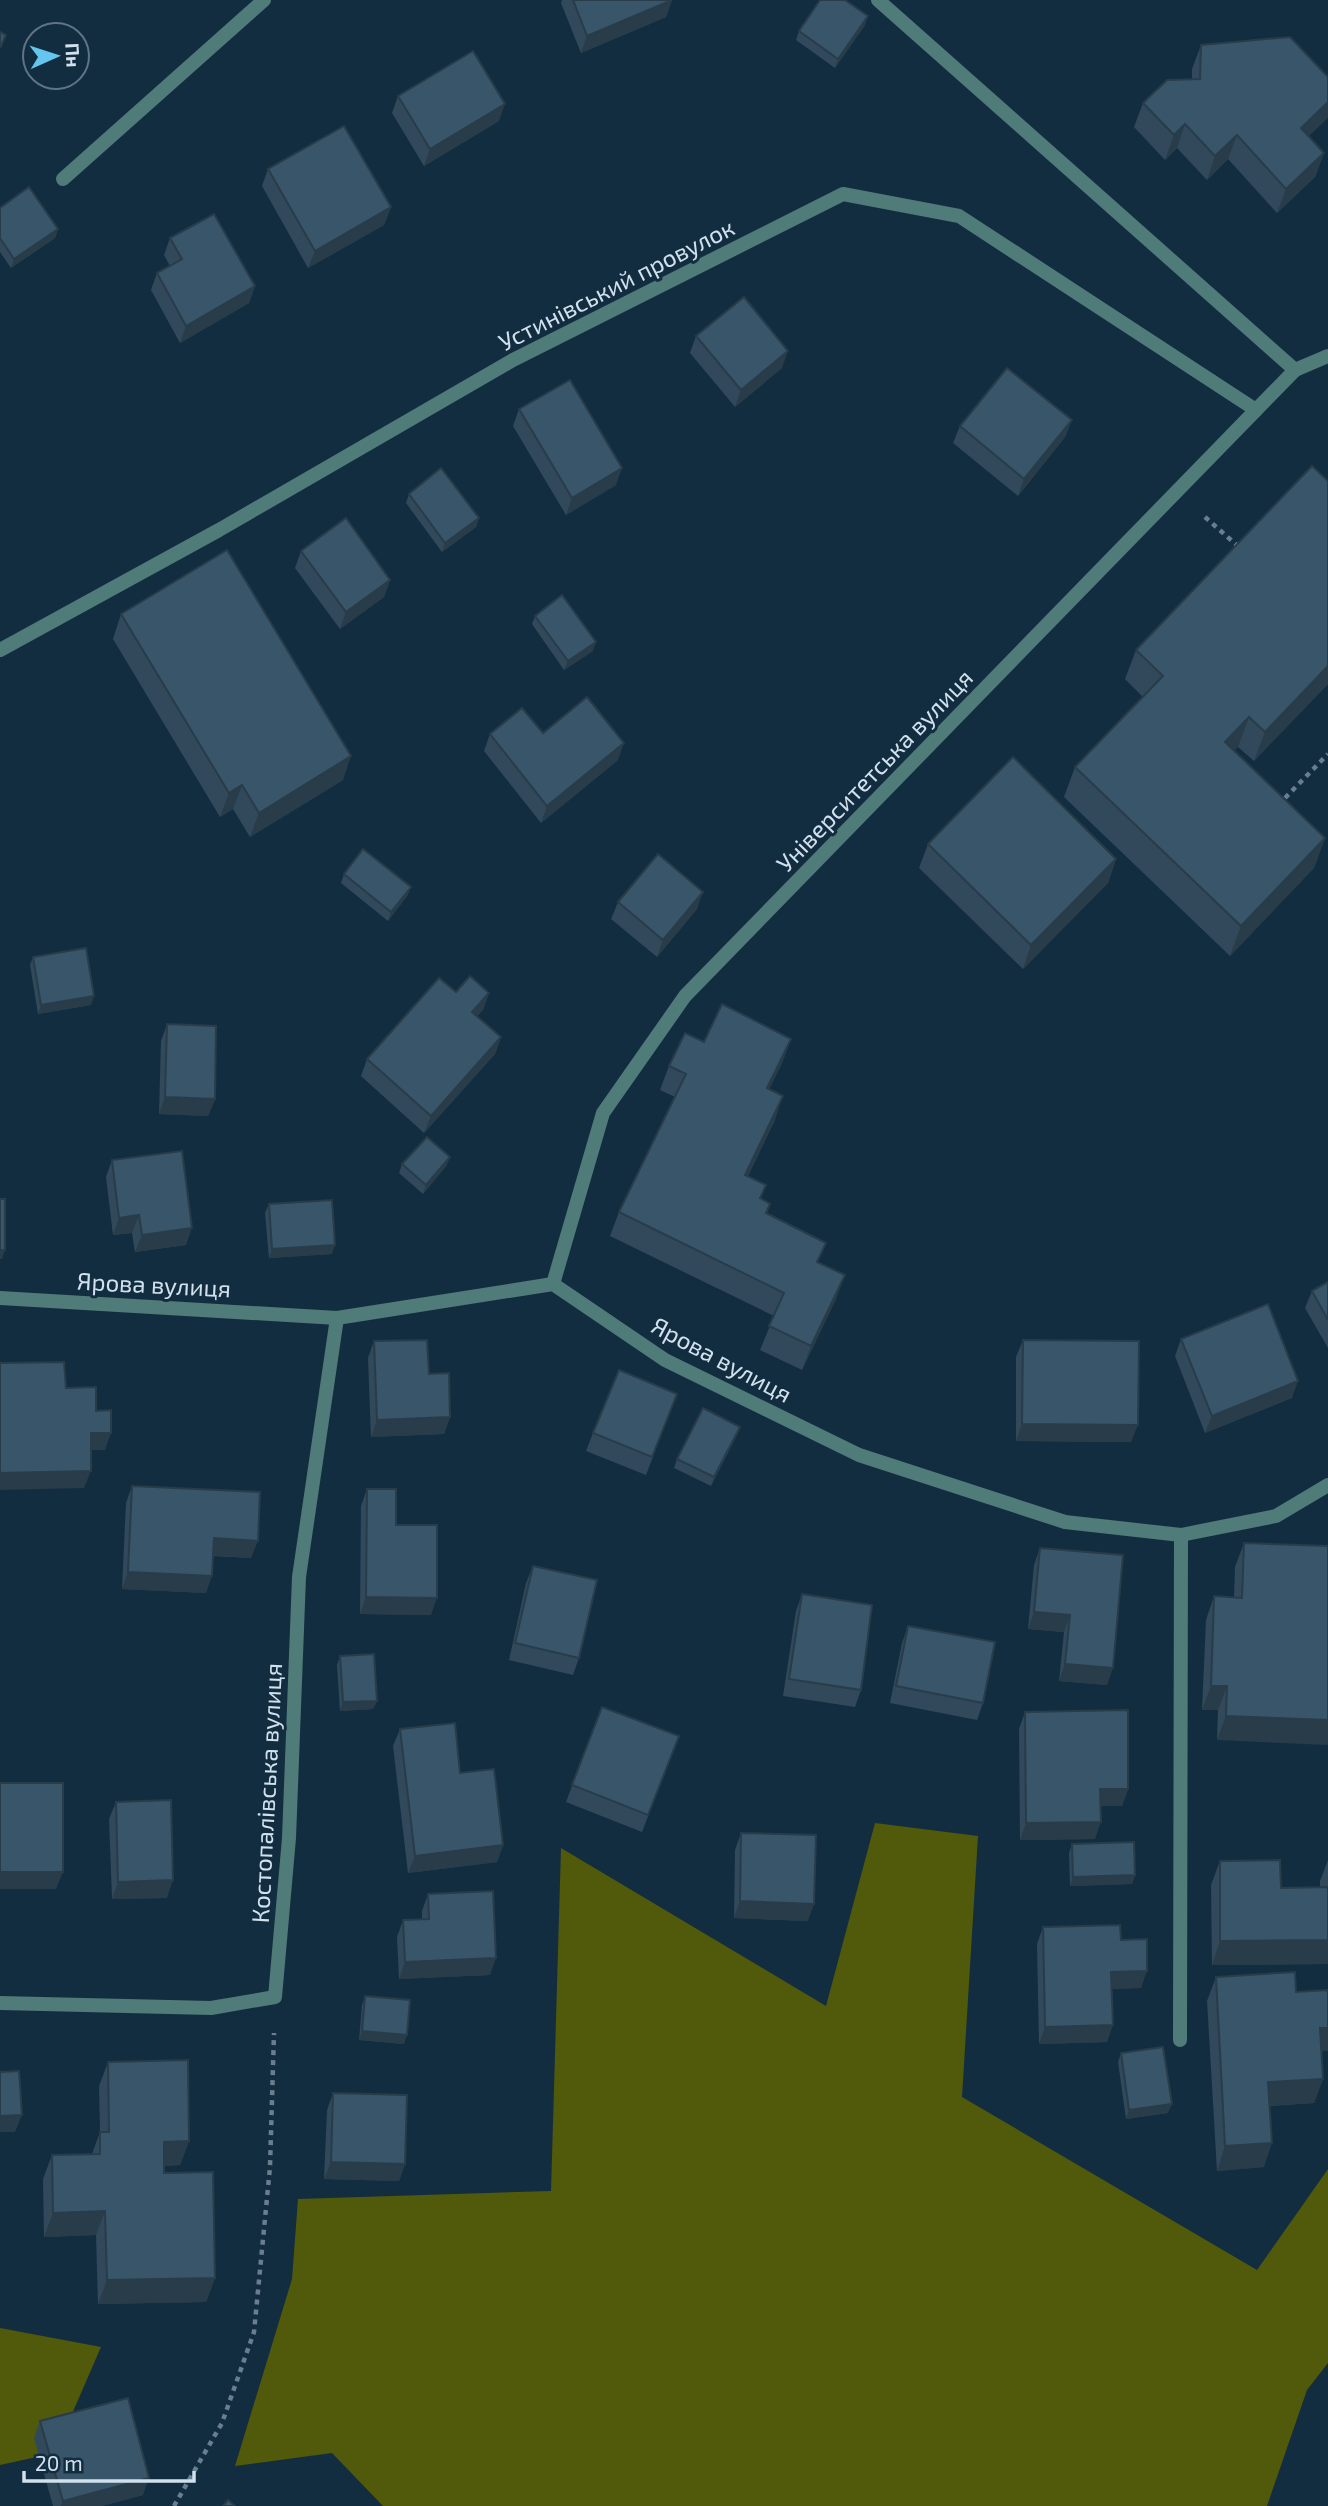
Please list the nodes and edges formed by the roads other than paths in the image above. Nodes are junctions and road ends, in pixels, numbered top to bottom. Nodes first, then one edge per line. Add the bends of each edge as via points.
1 (264, 0) edge
2 (878, 0) edge
3 (63, 179) dead end
4 (1328, 356) edge
5 (1295, 370) junction
6 (1256, 410) junction
7 (0, 650) edge
8 (553, 1284) junction
9 (0, 1298) edge
10 (337, 1318) junction
11 (1328, 1485) edge
12 (1181, 1535) junction
13 (0, 2003) edge
14 (1180, 2040) dead end

1 - 3 street
2 - 5 street
4 - 5 street, Університетська вулиця
5 - 6 street, Університетська вулиця
6 - 7 street, Устинівський провулок via 960,215 843,194 513,360
6 - 8 street, Університетська вулиця via 685,996 603,1113
8 - 10 street, Ярова вулиця
8 - 12 street, Ярова вулиця via 665,1360 859,1455 1065,1522
9 - 10 street, Ярова вулиця
10 - 13 street, Костопалівська вулиця via 299,1577 289,1838 275,1997 211,2008
11 - 12 street, Ярова вулиця via 1276,1516
12 - 14 street

